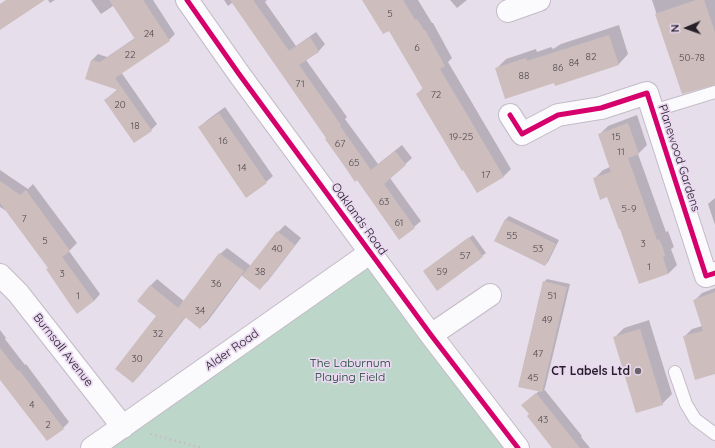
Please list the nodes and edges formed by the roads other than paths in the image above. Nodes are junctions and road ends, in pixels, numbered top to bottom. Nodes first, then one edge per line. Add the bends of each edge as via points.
1 (187, 0) edge
2 (539, 0) edge
3 (508, 11) dead end
4 (715, 92) edge
5 (653, 111) junction
6 (510, 114) dead end
7 (371, 252) junction
8 (715, 273) edge
9 (0, 275) edge
10 (490, 295) dead end
11 (431, 335) junction
12 (674, 372) dead end
13 (123, 427) junction
14 (715, 434) edge
15 (92, 448) edge
16 (518, 448) edge

1 - 7 street, Oaklands Road
2 - 3 street
4 - 5 lane
5 - 6 street, Planewood Gardens via 647,93 601,108 558,115 522,134
5 - 8 street, Planewood Gardens via 706,276
7 - 11 street, Oaklands Road
7 - 13 street, Alder Road
9 - 13 street, Burnsall Avenue via 18,293
10 - 11 street
11 - 16 street, Oaklands Road
12 - 14 lane via 686,404 695,419
13 - 15 street, Alder Road

